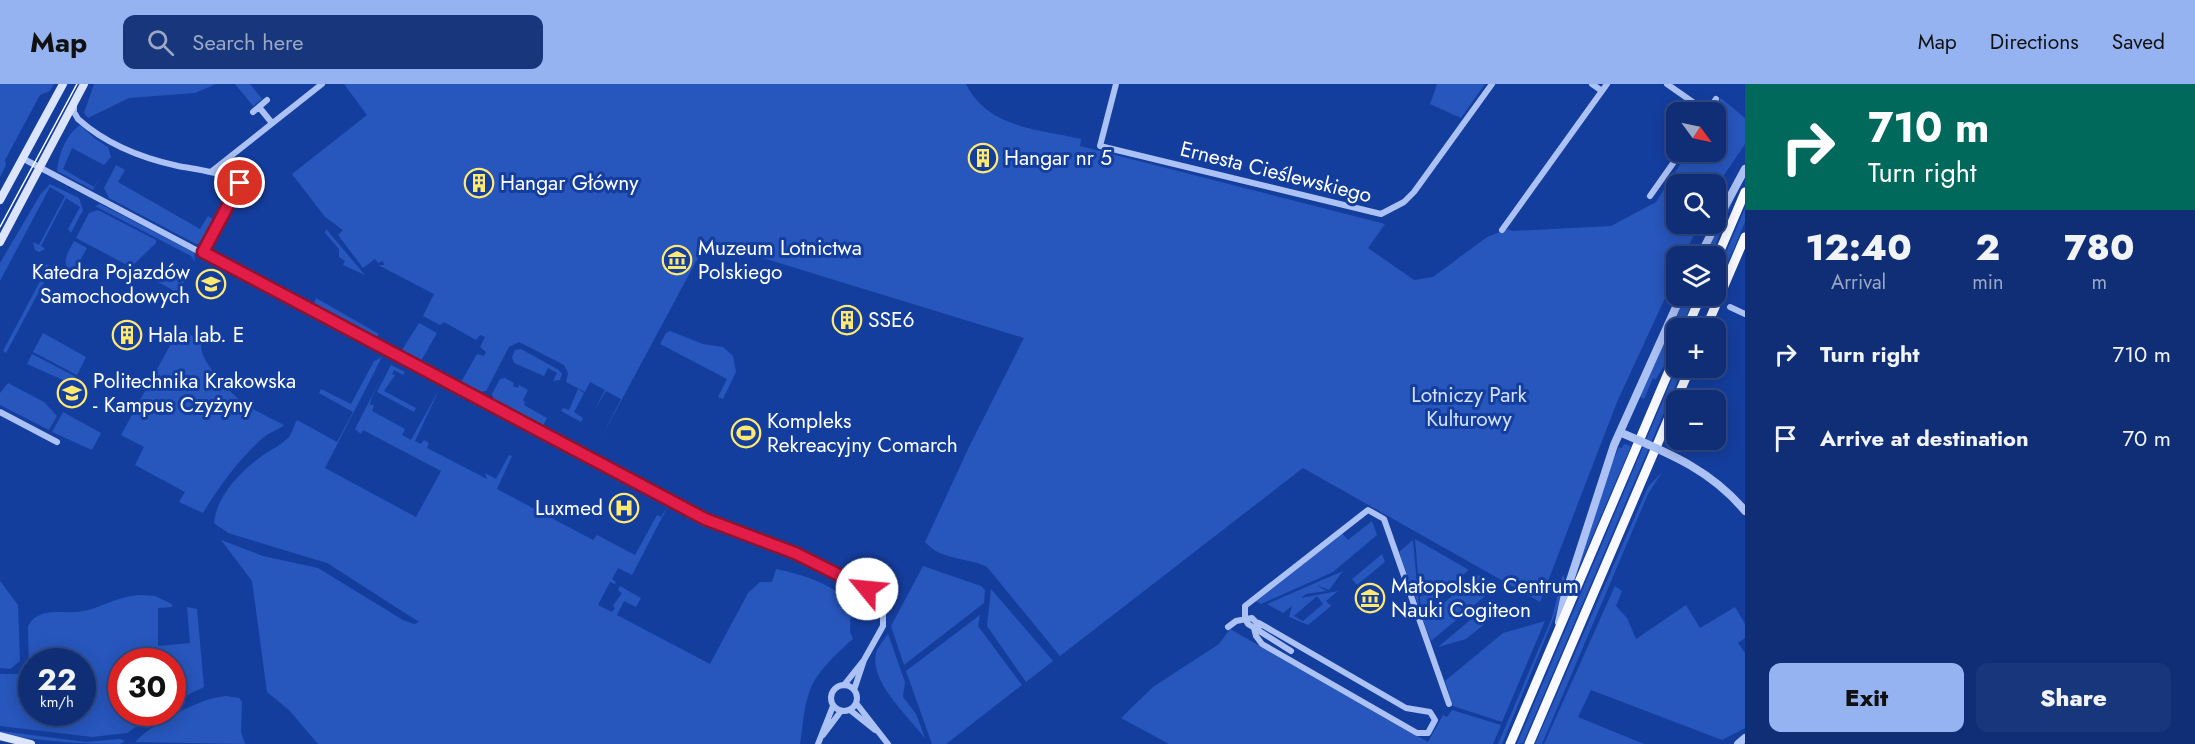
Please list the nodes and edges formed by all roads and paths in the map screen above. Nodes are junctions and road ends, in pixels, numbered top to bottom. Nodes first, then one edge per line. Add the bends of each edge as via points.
1 (63, 84) edge
2 (84, 84) edge
3 (322, 84) edge
4 (1116, 84) edge
5 (1492, 84) edge
6 (1592, 84) edge
7 (1607, 84) edge
8 (1667, 84) edge
9 (1602, 91) junction
10 (1716, 99) dead end
11 (267, 100) dead end
12 (75, 102) junction
13 (1693, 102) edge
14 (1714, 102) edge
15 (259, 107) junction
16 (252, 112) dead end
17 (272, 123) junction
18 (22, 158) junction
19 (1674, 162) edge
20 (40, 168) junction
21 (1745, 169) edge
22 (212, 171) junction
23 (1745, 192) edge
24 (1650, 196) dead end
25 (0, 200) edge
26 (1726, 204) edge
27 (1502, 230) dead end
28 (1745, 237) edge
29 (0, 242) edge
30 (1722, 246) edge
31 (203, 252) junction
32 (1677, 306) edge
33 (1730, 307) dead end
34 (1745, 315) edge
35 (1710, 318) edge
36 (1666, 378) edge
37 (1686, 378) edge
38 (0, 412) edge
39 (1622, 434) junction
40 (57, 442) dead end
41 (1745, 511) edge
42 (1245, 619) junction
43 (1256, 625) junction
44 (1228, 627) dead end
45 (1557, 632) junction
46 (1291, 651) dead end
47 (864, 660) junction
48 (844, 685) junction
49 (854, 690) junction
50 (856, 703) junction
51 (1449, 704) dead end
52 (833, 706) junction
53 (850, 710) junction
54 (841, 711) junction
55 (876, 730) junction
56 (823, 735) junction
57 (0, 736) edge
58 (1745, 738) edge
59 (0, 742) edge
60 (19, 744) edge
61 (31, 744) edge
62 (818, 744) edge
63 (888, 744) edge
64 (1509, 744) edge
65 (1529, 744) edge
66 (1738, 744) edge

1 - 18 main road
2 - 12 main road
3 - 17 street
4 - 5 street, Ernesta Cieślewskiego via 1100,146 1381,214 1414,192
6 - 9 street
7 - 9 street
8 - 13 street
9 - 27 street
10 - 14 street
11 - 15 street
12 - 20 main road
12 - 22 street via 76,116 120,148
15 - 16 street
15 - 17 street
17 - 22 street
18 - 20 street
18 - 25 main road
19 - 24 street
20 - 29 main road
20 - 31 street
21 - 26 street
22 - 31 street via 240,183
23 - 30 main road
28 - 35 main road
31 - 47 street via 705,519 795,553 867,589 881,604 884,621
32 - 39 street
33 - 34 street
36 - 45 main road
37 - 65 main road
38 - 40 street
39 - 41 street, bridge via 1704,472
39 - 45 street via 1564,599
42 - 43 street
42 - 44 street
42 - 51 street via 1245,606 1368,510 1384,519
43 - 43 street via 1256,636 1262,644 1418,733 1432,729 1435,720 1430,711 1406,708
43 - 46 street via 1266,637
45 - 64 main road
47 - 48 street
47 - 49 street
48 - 49 street
48 - 52 street via 833,690
49 - 50 street
50 - 53 street
50 - 55 street
52 - 54 street
52 - 56 street
53 - 54 street
53 - 55 street
54 - 56 street
55 - 63 street
56 - 62 street
57 - 61 main road
58 - 66 street
59 - 60 main road

